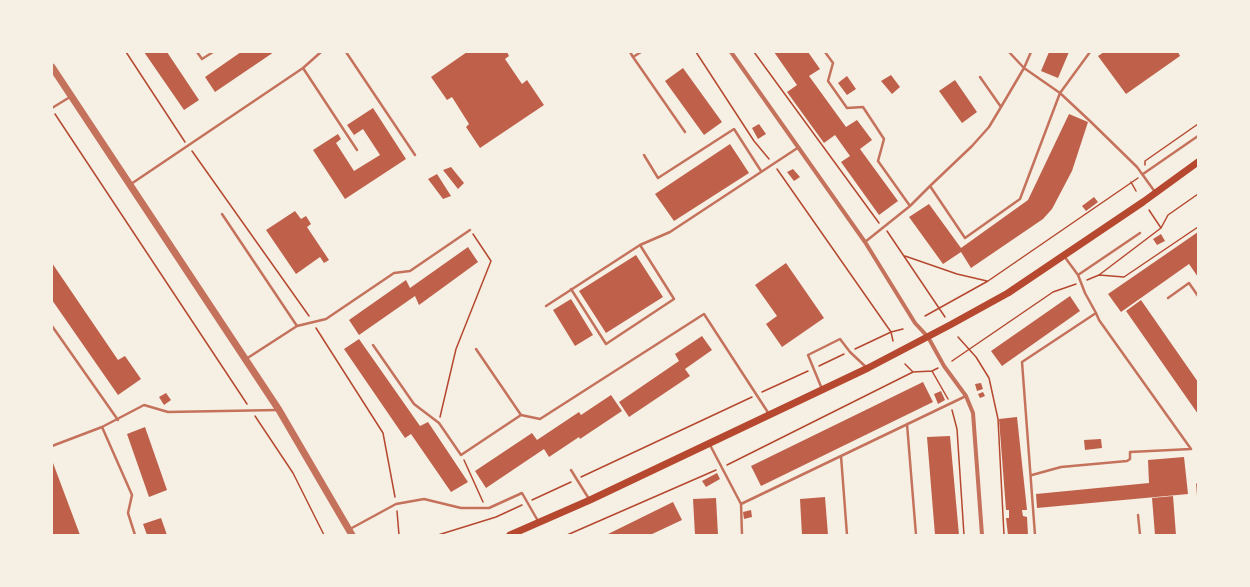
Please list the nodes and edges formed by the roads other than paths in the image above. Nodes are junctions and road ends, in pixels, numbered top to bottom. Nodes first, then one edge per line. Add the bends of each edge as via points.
1 (197, 52) edge
2 (213, 52) edge
3 (321, 52) edge
4 (346, 52) edge
5 (630, 52) edge
6 (641, 52) edge
7 (731, 52) edge
8 (826, 52) edge
9 (1009, 52) edge
10 (1031, 52) edge
11 (1090, 52) edge
12 (633, 57) junction
13 (52, 67) edge
14 (303, 68) junction
15 (1024, 68) junction
16 (980, 77) dead end
17 (1060, 93) junction
18 (72, 96) junction
19 (1001, 107) junction
20 (52, 109) edge
21 (685, 132) dead end
22 (1198, 136) edge
23 (799, 147) junction
24 (357, 150) dead end
25 (644, 155) dead end
26 (415, 156) dead end
27 (1198, 162) edge
28 (761, 171) junction
29 (1143, 174) junction
30 (131, 184) junction
31 (930, 186) junction
32 (1156, 192) junction
33 (910, 206) junction
34 (222, 214) dead end
35 (470, 230) road end
36 (1140, 234) dead end
37 (865, 242) junction
38 (640, 245) junction
39 (1064, 256) junction
40 (1078, 275) junction
41 (571, 289) junction
42 (1198, 296) edge
43 (1168, 298) dead end
44 (546, 306) dead end
45 (1096, 313) junction
46 (52, 326) edge
47 (297, 326) junction
48 (928, 337) junction
49 (373, 345) dead end
50 (476, 349) dead end
51 (246, 360) junction
52 (868, 368) junction
53 (822, 390) junction
54 (966, 396) junction
55 (279, 410) junction
56 (769, 414) junction
57 (521, 415) junction
58 (118, 420) junction
59 (907, 424) junction
60 (102, 427) junction
61 (708, 443) junction
62 (52, 446) edge
63 (842, 456) junction
64 (571, 470) dead end
65 (1032, 475) junction
66 (590, 500) junction
67 (741, 504) junction
68 (1138, 515) dead end
69 (538, 522) junction
70 (351, 532) edge
71 (135, 535) edge
72 (510, 535) edge
73 (742, 535) edge
74 (847, 535) edge
75 (916, 535) edge
76 (982, 535) edge
77 (1035, 535) edge
78 (1140, 535) edge

1 - 2 lane via 202,59
3 - 14 lane
4 - 26 lane
5 - 12 lane
6 - 12 lane
7 - 23 street
8 - 33 lane via 833,63 828,81 847,108 863,107 880,132 884,139 878,161
9 - 15 lane
10 - 15 lane
11 - 17 lane
12 - 21 lane
13 - 18 street
14 - 24 lane
14 - 30 lane
15 - 17 lane
15 - 19 lane
16 - 19 lane
17 - 29 lane
17 - 31 lane via 1020,199 966,238
18 - 20 lane
18 - 30 street
19 - 31 lane via 989,127 972,146
22 - 29 lane
23 - 28 lane
23 - 37 street
25 - 28 lane via 658,178 734,129
27 - 32 main road
28 - 38 lane via 670,232
29 - 32 lane
30 - 51 street
31 - 33 lane
32 - 39 main road
33 - 37 lane
34 - 47 lane
35 - 47 lane via 410,270 394,273 326,319
36 - 40 lane
37 - 48 street via 915,323
38 - 41 lane
38 - 41 lane via 674,299 606,344
39 - 40 lane
39 - 48 main road via 1008,293
40 - 45 lane
41 - 44 lane
42 - 43 lane via 1189,283
45 - 65 lane via 1022,362
45 - 65 lane via 1191,449 1130,452 1130,459 1127,462 1061,467
46 - 58 lane
47 - 51 lane
48 - 52 main road
48 - 54 street via 944,366
49 - 57 lane via 414,404 439,423 461,455
50 - 57 lane
51 - 55 street
52 - 53 main road
52 - 53 lane via 840,339 808,355
53 - 56 main road
54 - 59 lane
54 - 76 street via 973,413
55 - 58 lane via 168,412 144,405
55 - 70 street
56 - 57 lane via 704,314 540,419
56 - 61 main road
58 - 60 lane
59 - 63 lane
59 - 75 lane
60 - 62 lane
60 - 71 lane via 132,495 128,513
61 - 66 main road
61 - 67 lane
63 - 67 lane
63 - 74 lane
64 - 66 lane
65 - 77 lane
66 - 69 main road
67 - 73 lane
68 - 78 lane
69 - 70 lane via 522,494 485,508 461,508 424,498 396,504
69 - 72 main road

